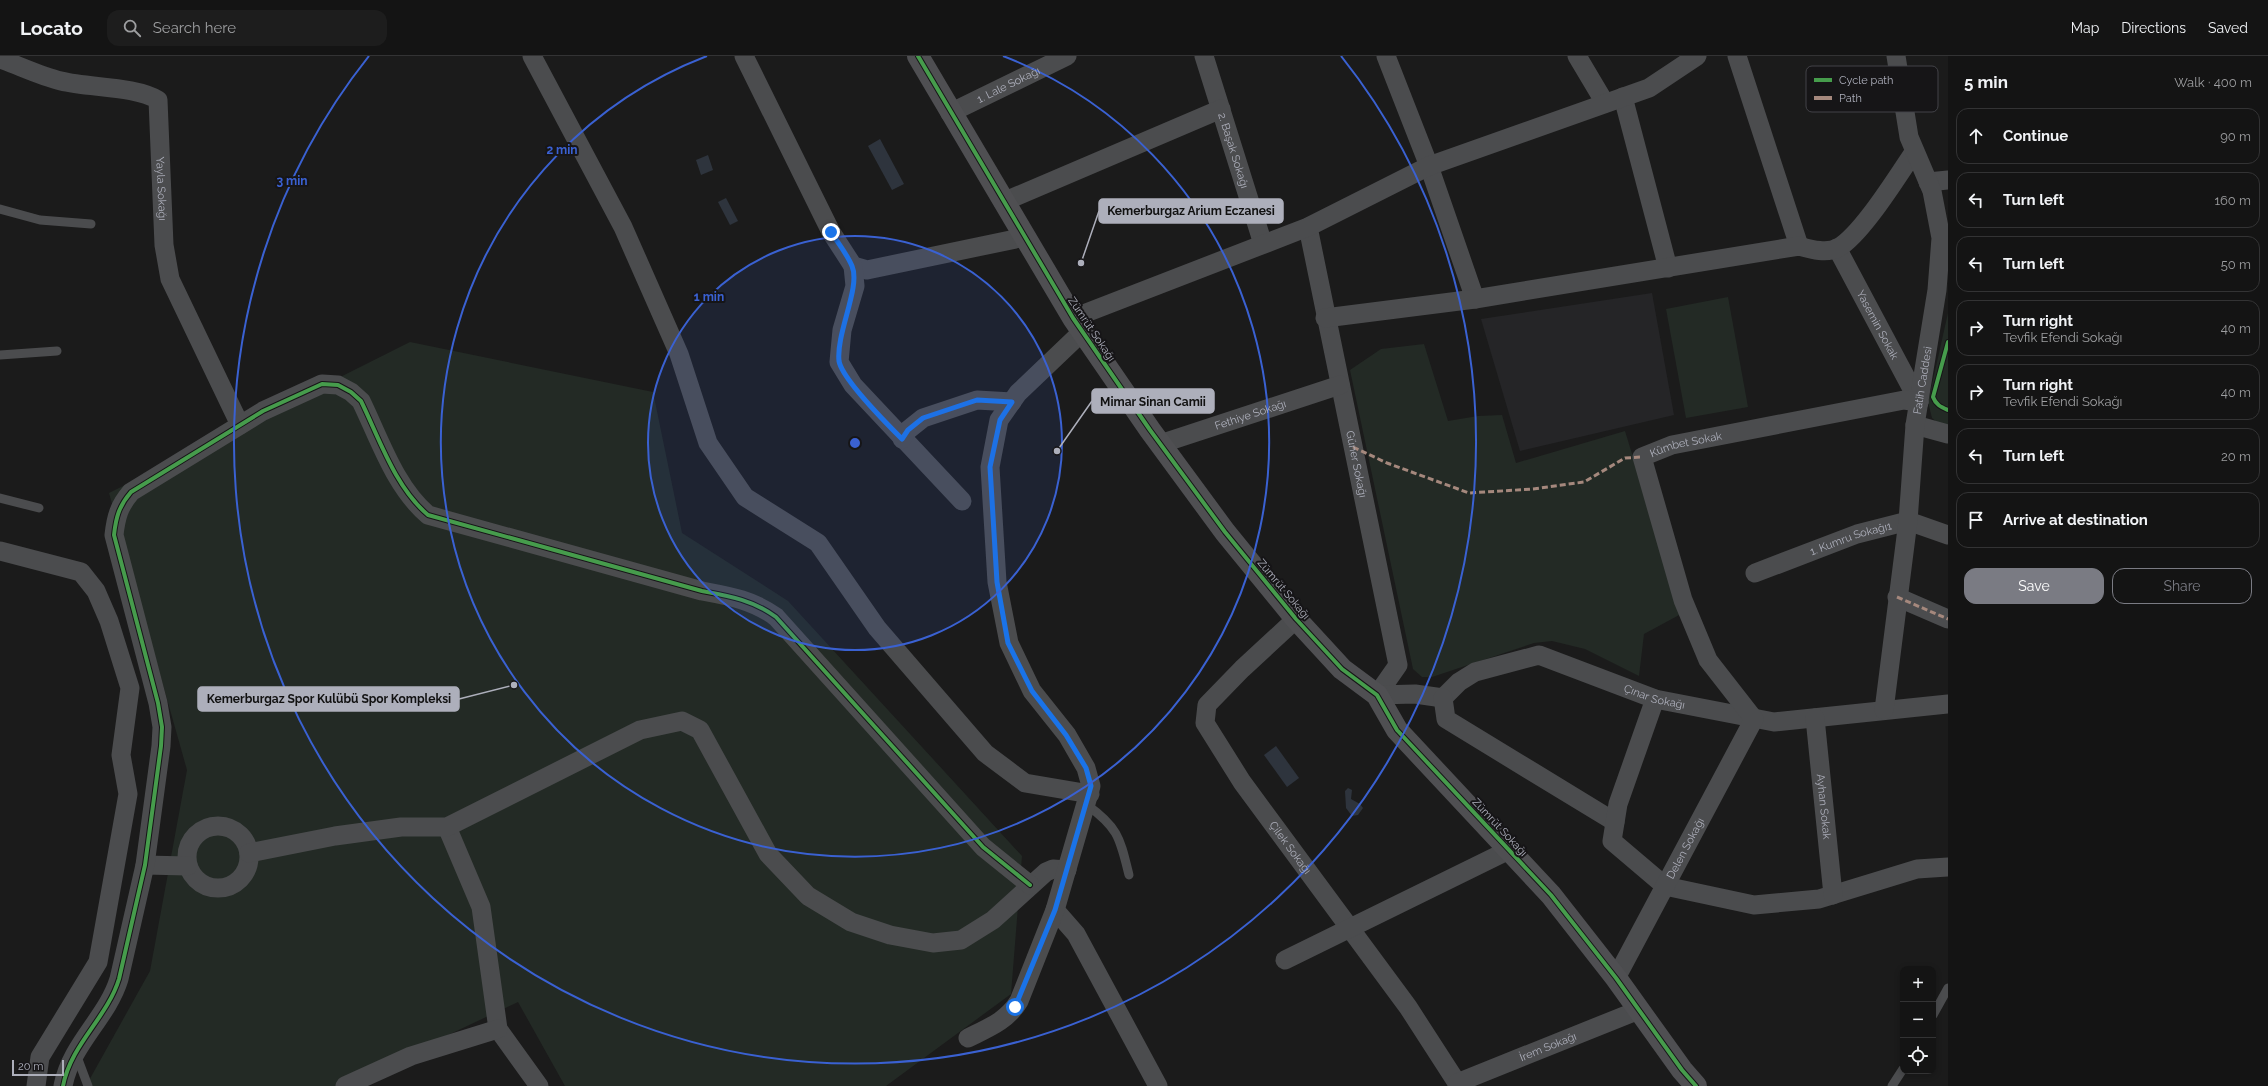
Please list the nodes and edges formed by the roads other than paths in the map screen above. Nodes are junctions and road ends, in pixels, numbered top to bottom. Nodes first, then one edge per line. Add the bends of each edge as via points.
1 (532, 56) edge
2 (744, 56) edge
3 (918, 56) edge
4 (1204, 56) edge
5 (1386, 56) edge
6 (1577, 56) edge
7 (1697, 56) edge
8 (1737, 56) edge
9 (1896, 56) edge
10 (1060, 58) edge
11 (0, 59) edge
12 (1898, 66) edge
13 (1624, 96) junction
14 (1605, 102) junction
15 (1221, 109) junction
16 (1905, 112) edge
17 (950, 113) junction
18 (1914, 152) junction
19 (1429, 166) junction
20 (1948, 180) edge
21 (1928, 182) junction
22 (1003, 202) junction
23 (0, 209) edge
24 (91, 224) dead end
25 (1308, 227) junction
26 (1025, 238) junction
27 (1264, 244) junction
28 (1799, 246) junction
29 (1837, 248) junction
30 (853, 266) junction
31 (1668, 268) junction
32 (1943, 271) edge
33 (1475, 299) junction
34 (1325, 318) junction
35 (1078, 325) junction
36 (57, 351) dead end
37 (0, 355) edge
38 (1340, 385) junction
39 (1012, 402) junction
40 (1919, 402) junction
41 (240, 425) junction
42 (1915, 425) junction
43 (1948, 434) edge
44 (902, 439) junction
45 (1160, 444) junction
46 (0, 498) edge
47 (962, 501) dead end
48 (39, 508) dead end
49 (1908, 522) junction
50 (1948, 535) edge
51 (0, 551) edge
52 (1755, 573) dead end
53 (1897, 596) junction
54 (1296, 619) junction
55 (1948, 619) edge
56 (1398, 665) junction
57 (1415, 694) junction
58 (1377, 695) junction
59 (1443, 698) junction
60 (1655, 699) junction
61 (1948, 704) edge
62 (1884, 710) junction
63 (1815, 718) junction
64 (1754, 720) junction
65 (1089, 799) junction
66 (1615, 822) junction
67 (447, 827) junction
68 (1509, 850) junction
69 (248, 853) junction
70 (145, 865) junction
71 (188, 866) junction
72 (1948, 866) edge
73 (1067, 870) junction
74 (1129, 875) dead end
75 (1030, 885) junction
76 (1665, 886) junction
77 (1833, 895) junction
78 (1055, 910) junction
79 (1349, 927) junction
80 (1285, 960) dead end
81 (1616, 978) junction
82 (1948, 988) edge
83 (1639, 1010) junction
84 (1936, 1010) edge
85 (498, 1030) junction
86 (968, 1038) dead end
87 (75, 1053) junction
88 (1900, 1074) edge
89 (1458, 1084) edge
90 (36, 1086) edge
91 (63, 1086) edge
92 (88, 1086) edge
93 (345, 1086) edge
94 (539, 1086) edge
95 (1158, 1086) edge
96 (1696, 1086) edge
97 (1892, 1086) edge

1 - 65 street via 623,227 679,354 708,444 745,497 818,543 877,628 985,753 1025,783
2 - 30 street via 831,232
3 - 17 street, Zümrüt Sokağı
4 - 15 street, 2. Başak Sokağı
5 - 19 street
6 - 14 street
7 - 13 street via 1649,88
8 - 28 street
9 - 12 street, Fatih Caddesi
10 - 17 street, 1. Lale Sokağı
11 - 41 street, Yayla Sokağı via 60,81 147,94 158,100 164,245 170,279
13 - 14 street
13 - 31 street
14 - 19 street
15 - 22 street
15 - 27 street, 2. Başak Sokağı
16 - 18 street, Fatih Caddesi
17 - 22 street, Zümrüt Sokağı
18 - 21 street, Fatih Caddesi
18 - 29 street via 1861,225
19 - 25 street
19 - 33 street
20 - 21 street
21 - 32 street, Fatih Caddesi via 1941,238
22 - 26 street, Zümrüt Sokağı
23 - 24 lane via 40,220
25 - 27 street
25 - 34 street, Güner Sokağı
26 - 30 street via 867,270
26 - 35 street, Zümrüt Sokağı
27 - 35 street
28 - 29 street via 1818,251
28 - 31 street
29 - 40 street, Yasemin Sokak
30 - 44 street via 855,286 842,330 839,362 853,385
31 - 33 street
32 - 40 street, Fatih Caddesi via 1937,290
33 - 34 street
34 - 38 street, Güner Sokağı
35 - 39 street
35 - 45 street, Zümrüt Sokağı
36 - 37 lane
38 - 45 street, Fethiye Sokağı
38 - 56 street, Güner Sokağı
39 - 44 street via 977,400 923,418 908,430
39 - 65 street via 1000,420 990,467 997,582 1008,643 1032,691 1066,735 1086,768 1091,786
40 - 42 street, Fatih Caddesi
40 - 64 street, Kümbet Sokak via 1904,400 1672,446 1642,457 1683,600 1708,660
41 - 70 street via 131,492 117,514 114,535 162,727
41 - 75 street via 263,411 322,384 338,385 361,401 400,483 416,505 428,515 702,591 741,598 762,606 776,616 983,848
42 - 43 street
42 - 49 street, Fatih Caddesi
44 - 47 street
45 - 54 street, Zümrüt Sokağı via 1225,532
46 - 48 lane
49 - 50 street
49 - 52 street, 1. Kumru Sokağı1 via 1857,534
49 - 53 street, Fatih Caddesi
51 - 90 street via 81,572 96,591 109,621 130,688 121,755 128,794 98,962 40,1057
53 - 55 street
53 - 62 street, Fatih Caddesi
54 - 58 street, Zümrüt Sokağı via 1342,669
54 - 79 street, Çilek Sokağı via 1207,705 1206,723 1242,782
56 - 57 street, Güner Sokağı
56 - 58 street
57 - 58 street
57 - 59 street
58 - 68 street, Zümrüt Sokağı via 1397,730
59 - 60 street, Çınar Sokağı via 1459,682 1475,672 1539,655
59 - 66 street via 1446,719
60 - 64 street, Çınar Sokağı
60 - 66 street via 1618,804
61 - 62 street, Çınar Sokağı
62 - 63 street, Çınar Sokağı
63 - 64 street, Çınar Sokağı via 1774,722
63 - 77 street, Ayhan Sokak
64 - 76 street, Delen Sokağı
65 - 73 street
65 - 74 lane via 1114,828
66 - 76 street via 1612,841
67 - 69 street via 401,827
67 - 75 street via 640,730 682,721 700,730 768,854 808,896 851,922 890,935 933,943 961,940 993,920
67 - 85 street via 482,907
68 - 79 street
68 - 81 street, Zümrüt Sokağı via 1551,895
69 - 71 street via 244,873 238,881 229,886 209,887 192,876
69 - 71 street via 243,839 231,829 211,827 202,831 191,842 187,856
70 - 71 street
70 - 87 street via 114,995
72 - 77 street via 1917,869
73 - 75 street via 1053,869
73 - 78 street
76 - 77 street via 1754,905 1819,900
76 - 81 street, Delen Sokağı
78 - 86 street via 1015,1007 999,1023
78 - 95 street via 1076,934
79 - 80 street
79 - 89 street, Çilek Sokağı via 1408,1007
81 - 83 street, Zümrüt Sokağı
82 - 84 lane
83 - 89 street, İrem Sokağı
83 - 96 street, Zümrüt Sokağı
85 - 93 street via 412,1056
85 - 94 street
87 - 91 street via 66,1070
87 - 92 lane
88 - 97 lane

